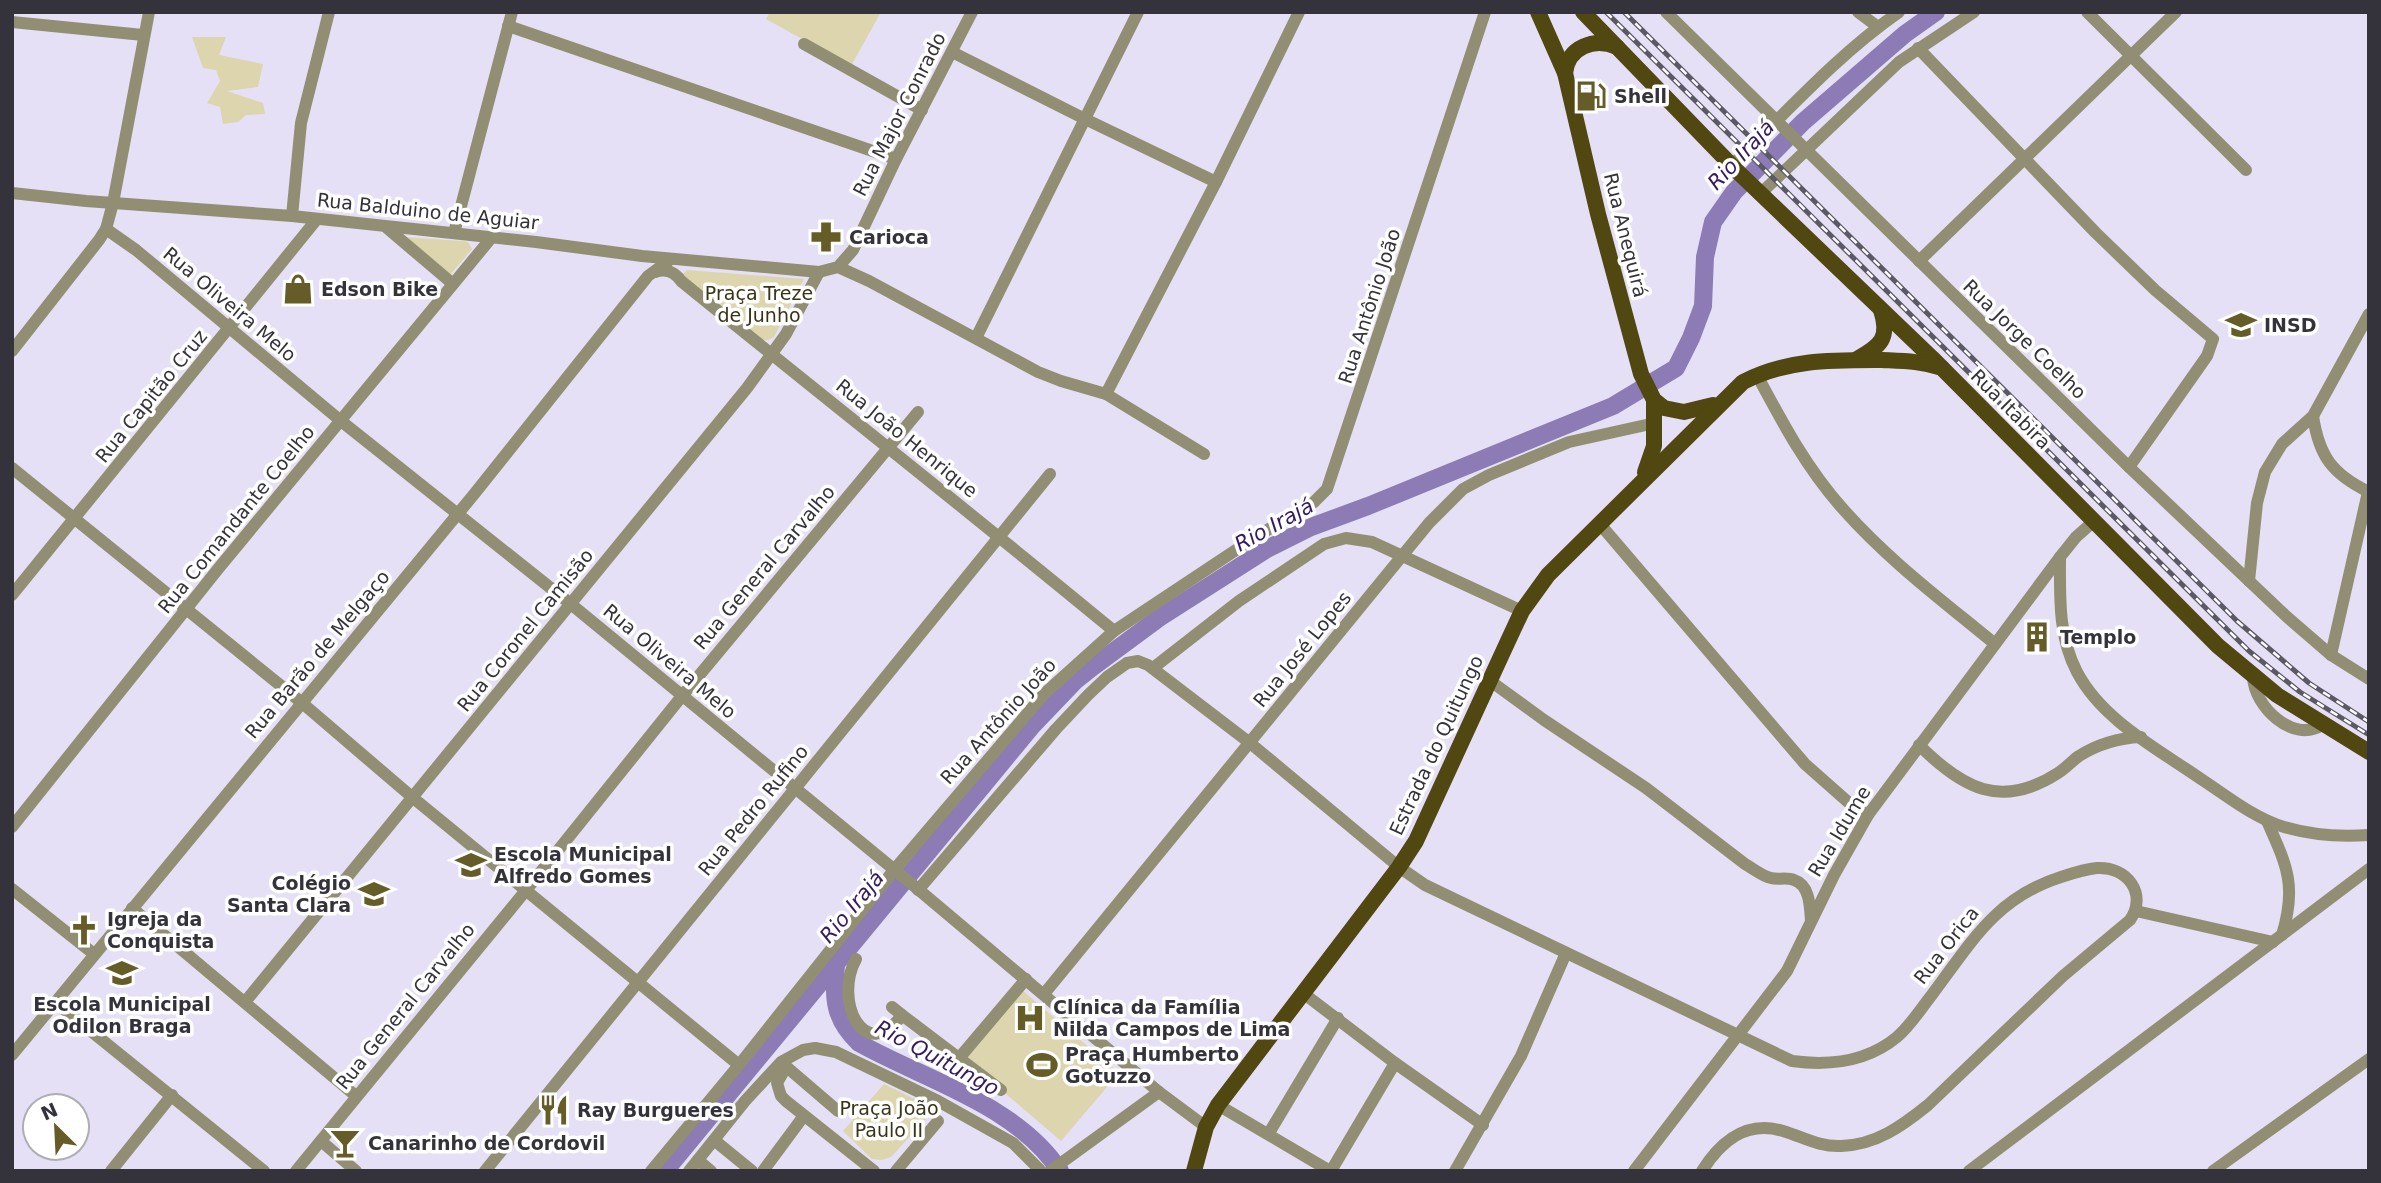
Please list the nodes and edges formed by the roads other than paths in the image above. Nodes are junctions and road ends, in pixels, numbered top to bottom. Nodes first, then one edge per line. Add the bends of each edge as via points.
1 (149, 12) edge
2 (329, 12) edge
3 (512, 12) edge
4 (972, 12) edge
5 (1138, 12) edge
6 (1299, 12) edge
7 (1485, 12) edge
8 (1538, 12) edge
9 (1583, 12) edge
10 (1666, 12) edge
11 (1858, 12) edge
12 (1899, 12) edge
13 (1974, 12) edge
14 (2087, 12) edge
15 (2176, 12) edge
16 (12, 22) edge
17 (508, 26) junction
18 (1878, 27) junction
19 (143, 35) junction
20 (804, 44) dead end
21 (1617, 47) junction
22 (1918, 48) junction
23 (951, 52) junction
24 (2131, 58) junction
25 (1565, 73) junction
26 (922, 110) junction
27 (1085, 119) junction
28 (1779, 124) junction
29 (1802, 146) junction
30 (896, 159) junction
31 (2025, 160) junction
32 (1735, 169) junction
33 (2246, 170) dead end
34 (1216, 182) junction
35 (1758, 191) junction
36 (12, 193) edge
37 (113, 203) junction
38 (292, 216) junction
39 (317, 219) junction
40 (387, 228) junction
41 (106, 229) junction
42 (454, 233) junction
43 (492, 237) junction
44 (642, 256) junction
45 (673, 259) junction
46 (1919, 261) junction
47 (838, 267) junction
48 (819, 272) junction
49 (650, 274) junction
50 (677, 275) junction
51 (453, 284) junction
52 (1881, 310) junction
53 (2369, 314) edge
54 (230, 329) junction
55 (976, 338) junction
56 (12, 351) edge
57 (772, 355) junction
58 (1857, 359) junction
59 (1942, 368) junction
60 (1757, 374) junction
61 (1649, 391) junction
62 (1106, 394) junction
63 (1719, 403) junction
64 (918, 412) dead end
65 (2313, 416) junction
66 (341, 421) junction
67 (1656, 423) junction
68 (890, 447) junction
69 (1203, 454) dead end
70 (2129, 467) junction
71 (12, 468) edge
72 (1050, 474) dead end
73 (1637, 486) junction
74 (2369, 492) edge
75 (457, 515) junction
76 (75, 519) junction
77 (2093, 522) junction
78 (1599, 523) junction
79 (1000, 537) junction
80 (1404, 555) junction
81 (2060, 556) junction
82 (2249, 581) junction
83 (12, 595) edge
84 (572, 605) junction
85 (187, 609) junction
86 (1522, 611) junction
87 (1114, 631) junction
88 (1995, 644) junction
89 (2331, 655) junction
90 (1153, 668) junction
91 (2369, 679) edge
92 (1489, 680) junction
93 (681, 696) junction
94 (301, 702) junction
95 (2141, 737) junction
96 (1250, 743) junction
97 (1919, 745) junction
98 (2369, 752) edge
99 (795, 789) junction
100 (412, 797) junction
101 (1868, 815) junction
102 (2267, 821) junction
103 (12, 827) edge
104 (2369, 835) edge
105 (1399, 867) junction
106 (2369, 869) edge
107 (895, 871) junction
108 (916, 888) junction
109 (12, 889) edge
110 (527, 889) junction
111 (132, 908) junction
112 (2136, 911) junction
113 (1811, 921) junction
114 (2277, 938) junction
115 (1566, 953) junction
116 (94, 954) junction
117 (856, 959) dead end
118 (1026, 979) junction
119 (637, 982) junction
120 (1044, 993) junction
121 (1303, 993) junction
122 (55, 1002) junction
123 (246, 1002) junction
124 (1338, 1018) junction
125 (1738, 1037) junction
126 (12, 1055) edge
127 (960, 1057) junction
128 (2369, 1059) edge
129 (1395, 1063) junction
130 (784, 1064) junction
131 (739, 1065) junction
132 (1001, 1090) dead end
133 (1159, 1092) junction
134 (172, 1096) junction
135 (356, 1096) junction
136 (1218, 1105) junction
137 (838, 1111) dead end
138 (803, 1117) junction
139 (938, 1121) dead end
140 (1483, 1125) junction
141 (1206, 1127) junction
142 (1269, 1133) junction
143 (714, 1140) junction
144 (321, 1141) junction
145 (693, 1166) edge
146 (1051, 1170) edge
147 (111, 1171) edge
148 (264, 1171) edge
149 (296, 1171) edge
150 (356, 1171) edge
151 (485, 1171) edge
152 (652, 1171) edge
153 (711, 1171) edge
154 (752, 1171) edge
155 (763, 1171) edge
156 (874, 1171) edge
157 (896, 1171) edge
158 (1041, 1171) edge
159 (1194, 1171) edge
160 (1331, 1171) edge
161 (1455, 1171) edge
162 (1634, 1171) edge
163 (1702, 1171) edge
164 (1969, 1171) edge
165 (2213, 1171) edge

1 - 19 street
2 - 38 street via 301,123
3 - 17 street
4 - 23 street, Rua Major Conrado
5 - 27 street
6 - 34 street
7 - 87 street, Rua Antônio João via 1331,482 1314,502
8 - 25 main road, Rua Anequirá
9 - 21 main road, Rua Itabira
10 - 28 street, Rua Jorge Coelho
11 - 18 street
12 - 18 street
13 - 22 street
14 - 24 street
15 - 24 street
16 - 19 street
17 - 30 street
17 - 42 street
18 - 28 street via 1823,74
19 - 37 street
20 - 26 street
21 - 25 main road via 1600,42 1580,48 1566,63
21 - 32 main road, Rua Itabira
22 - 29 street
22 - 31 street
23 - 26 street, Rua Major Conrado
23 - 27 street
24 - 31 street
24 - 33 street
25 - 61 main road, Rua Anequirá via 1631,344
26 - 30 street, Rua Major Conrado
27 - 34 street
27 - 55 street
28 - 29 street, Rua Jorge Coelho
28 - 32 street
29 - 35 street
29 - 46 street, Rua Jorge Coelho
30 - 47 street, Rua Major Conrado via 853,250
31 - 46 street
31 - 70 street via 2155,290 2213,339 2213,347
32 - 35 main road, Rua Itabira
34 - 62 street
35 - 52 main road, Rua Itabira
36 - 37 street, Rua Balduino de Aguiar
37 - 38 street, Rua Balduino de Aguiar
37 - 41 street
38 - 39 street, Rua Balduino de Aguiar
39 - 40 street, Rua Balduino de Aguiar
39 - 54 street, Rua Capitão Cruz
40 - 42 street, Rua Balduino de Aguiar
40 - 51 street
41 - 54 street, Rua Oliveira Melo
41 - 56 street
42 - 43 street, Rua Balduino de Aguiar
43 - 44 street, Rua Balduino de Aguiar
43 - 51 street, Rua Comandante Coelho
44 - 45 street, Rua Balduino de Aguiar
44 - 49 street
45 - 48 street, Rua Balduino de Aguiar
45 - 49 street, Rua Barão de Melgaço
45 - 50 street
46 - 70 street, Rua Jorge Coelho
47 - 48 street, Rua Balduino de Aguiar
47 - 55 street
48 - 57 street, Rua Coronel Camisão
49 - 50 street via 663,270
49 - 75 street, Rua Barão de Melgaço
50 - 57 street, Rua João Henrique
51 - 66 street, Rua Comandante Coelho
52 - 58 main road via 1885,334 1872,351
52 - 59 main road, Rua Itabira
53 - 65 street
54 - 66 street, Rua Oliveira Melo
54 - 76 street, Rua Capitão Cruz
55 - 62 street via 1049,377
57 - 68 street, Rua João Henrique
57 - 84 street, Rua Coronel Camisão
58 - 59 main road, Estrada do Quitungo via 1907,360
58 - 60 main road, Estrada do Quitungo via 1782,366
59 - 77 main road, Rua Itabira
60 - 63 main road, Estrada do Quitungo
60 - 88 street via 1797,447 1842,508 1901,566
61 - 63 main road via 1664,408 1684,412
61 - 67 main road, Estrada do Quitungo
62 - 69 street
63 - 73 main road, Estrada do Quitungo
64 - 68 street, Rua General Carvalho
65 - 74 street via 2322,452 2333,469
65 - 82 street via 2282,444 2265,472
66 - 75 street, Rua Oliveira Melo
66 - 85 street, Rua Comandante Coelho
67 - 73 main road, Estrada do Quitungo via 1651,458
67 - 80 street, Rua José Lopes via 1569,442 1475,481 1450,500
68 - 79 street, Rua João Henrique
68 - 93 street, Rua General Carvalho
70 - 82 street, Rua Jorge Coelho
71 - 76 street
72 - 79 street, Rua Pedro Rufino
73 - 78 main road, Estrada do Quitungo
74 - 89 street
75 - 84 street, Rua Oliveira Melo
75 - 94 street, Rua Barão de Melgaço
76 - 83 street, Rua Capitão Cruz
76 - 85 street
77 - 81 street, Rua Idume
77 - 98 main road, Rua Itabira via 2253,677
78 - 86 main road, Estrada do Quitungo via 1548,575
78 - 101 street via 1805,764
79 - 87 street, Rua João Henrique
79 - 99 street, Rua Pedro Rufino
80 - 86 street
80 - 90 street via 1359,539 1324,544 1239,601
80 - 96 street, Rua José Lopes
81 - 88 street, Rua Idume
81 - 95 street via 2061,625 2077,672 2110,713
82 - 89 street, Rua Jorge Coelho
84 - 93 street, Rua Oliveira Melo
84 - 100 street, Rua Coronel Camisão
85 - 94 street
85 - 103 street, Rua Comandante Coelho
86 - 92 main road, Estrada do Quitungo
87 - 107 street, Rua Antônio João via 1044,694
88 - 97 street, Rua Idume
89 - 91 street, Rua Jorge Coelho
90 - 96 street
90 - 108 street via 1138,661 1127,663 1107,677
92 - 105 main road, Estrada do Quitungo via 1431,812
92 - 113 street via 1646,788 1745,864 1763,875 1802,885
93 - 99 street, Rua Oliveira Melo
93 - 110 street, Rua General Carvalho
94 - 100 street
94 - 111 street, Rua Barão de Melgaço
95 - 97 street via 2095,748 2044,782 1999,792 1957,779
95 - 102 street
96 - 105 street
96 - 120 street, Rua José Lopes
97 - 101 street, Rua Idume
99 - 107 street, Rua Oliveira Melo
99 - 119 street, Rua Pedro Rufino
100 - 110 street
100 - 123 street, Rua Coronel Camisão
101 - 113 street, Rua Idume
102 - 104 street via 2312,833
102 - 114 street via 2287,867 2290,891 2289,911
105 - 115 street, Rua Orica via 1424,885
105 - 121 main road, Estrada do Quitungo
106 - 114 street
107 - 108 street, Rua Oliveira Melo
107 - 131 street, Rua Antônio João
108 - 118 street, Rua Oliveira Melo
109 - 116 street
110 - 119 street
110 - 135 street, Rua General Carvalho
111 - 116 street, Rua Barão de Melgaço
111 - 123 street
112 - 114 street
112 - 125 street, Rua Orica via 2133,887 2126,875 2114,869 2080,871 2021,894 1976,935 1898,1036 1858,1058 1815,1065 1791,1061
112 - 163 street via 1928,1105 1886,1135 1863,1144 1839,1146 1765,1128 1745,1131 1714,1152
113 - 125 street, Rua Idume via 1787,971
114 - 164 street
115 - 125 street, Rua Orica
115 - 140 street via 1521,1056
116 - 122 street, Rua Barão de Melgaço
117 - 127 street via 847,993 849,1009 861,1029 881,1031 891,1026 897,1011
118 - 120 street, Rua Oliveira Melo
118 - 127 street
119 - 131 street
119 - 151 street, Rua Pedro Rufino
120 - 133 street, Rua Oliveira Melo
121 - 124 street
121 - 136 main road, Estrada do Quitungo
122 - 126 street, Rua Barão de Melgaço
122 - 134 street
123 - 135 street
124 - 129 street
124 - 142 street
125 - 162 street, Rua Idume
127 - 132 street
128 - 165 street
129 - 140 street
129 - 160 street
130 - 137 street
130 - 138 street via 780,1096
130 - 143 street via 752,1093
130 - 158 street via 803,1050 836,1052 1001,1136
131 - 152 street, Rua Antônio João
133 - 141 street, Rua Oliveira Melo
133 - 146 street
134 - 147 street
134 - 148 street
135 - 144 street, Rua General Carvalho
136 - 141 main road, Estrada do Quitungo
136 - 142 street
138 - 155 street
138 - 156 street
139 - 157 street
140 - 161 street
141 - 159 main road, Estrada do Quitungo
142 - 160 street
143 - 145 street
143 - 154 street
144 - 149 street, Rua General Carvalho
144 - 150 street
145 - 153 street

